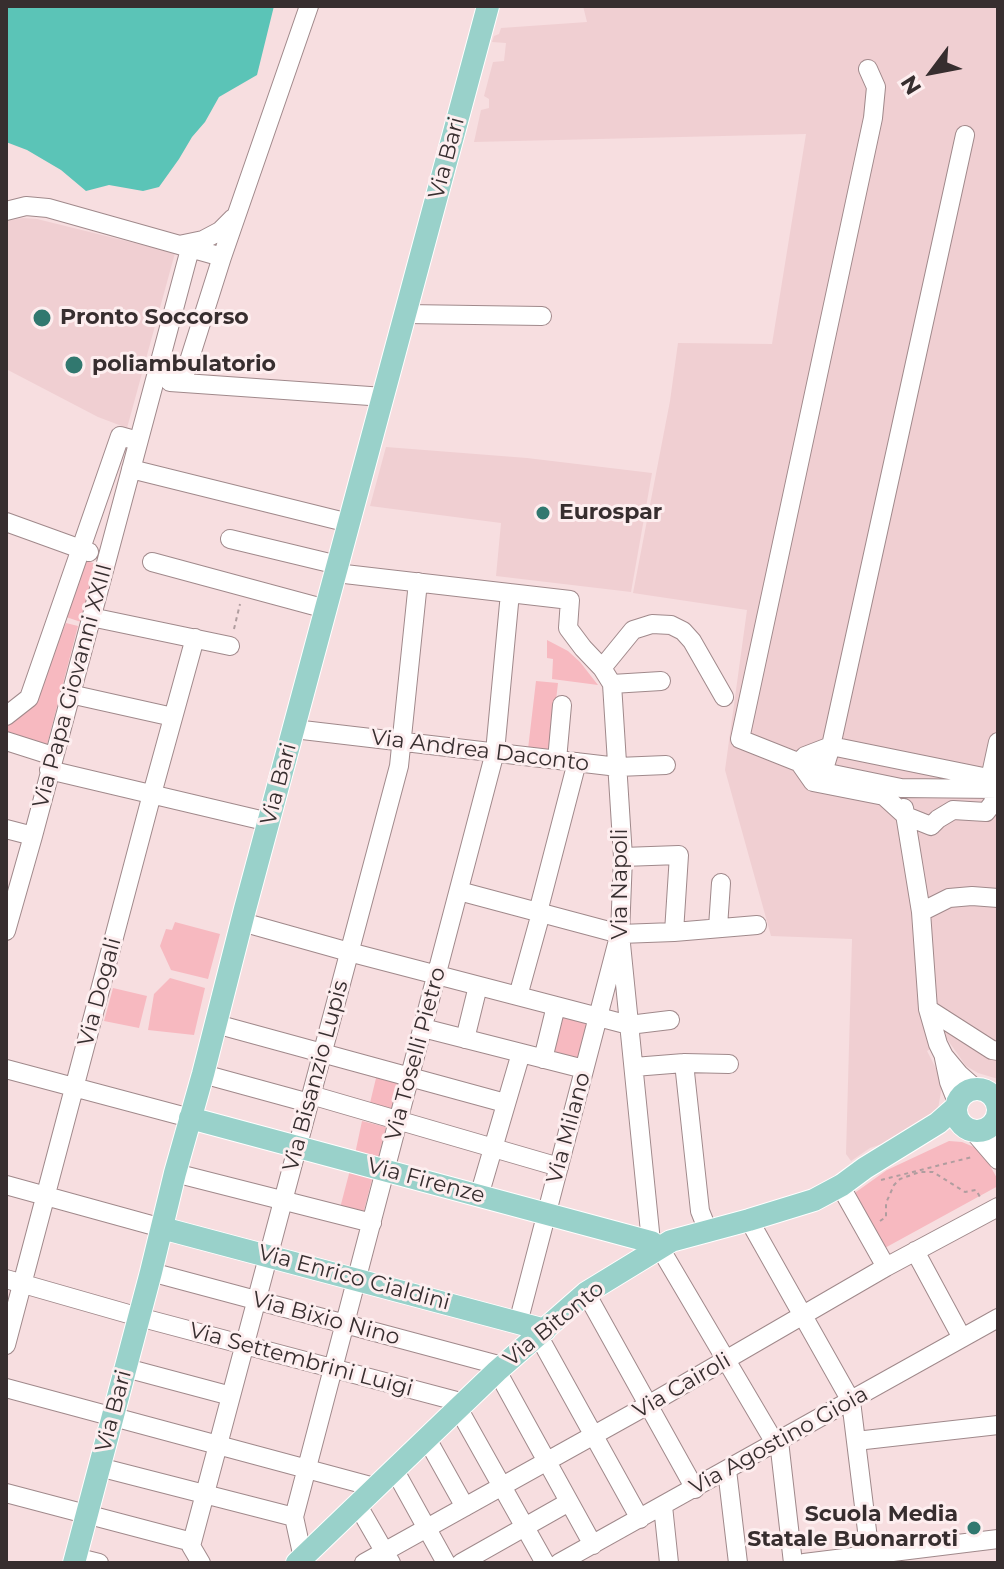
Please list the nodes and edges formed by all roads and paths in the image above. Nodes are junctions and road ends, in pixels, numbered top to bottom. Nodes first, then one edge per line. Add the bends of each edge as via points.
1 (309, 6) edge
2 (488, 6) edge
3 (868, 69) dead end
4 (965, 135) dead end
5 (6, 211) edge
6 (238, 213) junction
7 (184, 248) junction
8 (222, 257) junction
9 (406, 314) junction
10 (542, 316) dead end
11 (166, 337) junction
12 (193, 345) junction
13 (155, 380) junction
14 (182, 383) junction
15 (384, 397) junction
16 (138, 441) junction
17 (131, 469) junction
18 (100, 493) junction
19 (122, 502) junction
20 (6, 522) edge
21 (349, 523) junction
22 (230, 539) dead end
23 (80, 549) junction
24 (107, 558) junction
25 (152, 562) dead end
26 (337, 569) junction
27 (418, 582) junction
28 (244, 587) junction
29 (510, 593) junction
30 (326, 609) junction
31 (91, 617) junction
32 (195, 638) junction
33 (230, 646) joint
34 (607, 676) junction
35 (661, 681) dead end
36 (724, 697) dead end
37 (69, 699) junction
38 (562, 705) dead end
39 (6, 716) edge
40 (172, 722) junction
41 (294, 729) junction
42 (6, 741) edge
43 (402, 742) junction
44 (998, 742) edge
45 (831, 746) junction
46 (495, 752) junction
47 (557, 760) junction
48 (577, 762) junction
49 (799, 762) junction
50 (51, 763) junction
51 (666, 765) dead end
52 (618, 767) junction
53 (823, 772) junction
54 (993, 786) edge
55 (901, 788) junction
56 (152, 794) junction
57 (906, 816) junction
58 (269, 822) junction
59 (6, 829) edge
60 (33, 836) junction
61 (623, 857) junction
62 (721, 883) dead end
63 (459, 891) junction
64 (998, 898) edge
65 (540, 912) junction
66 (921, 912) junction
67 (242, 922) junction
68 (757, 925) dead end
69 (718, 927) junction
70 (6, 931) edge
71 (674, 932) junction
72 (620, 934) junction
73 (349, 952) junction
74 (437, 975) junction
75 (478, 986) junction
76 (518, 996) junction
77 (556, 1006) junction
78 (928, 1009) junction
79 (598, 1017) junction
80 (670, 1020) dead end
81 (216, 1024) junction
82 (629, 1025) junction
83 (423, 1028) junction
84 (465, 1039) junction
85 (941, 1050) junction
86 (998, 1051) edge
87 (323, 1053) junction
88 (521, 1053) junction
89 (543, 1059) junction
90 (684, 1063) junction
91 (729, 1064) dead end
92 (634, 1067) junction
93 (6, 1069) edge
94 (584, 1069) junction
95 (203, 1074) junction
96 (410, 1077) junction
97 (75, 1088) junction
98 (310, 1099) junction
99 (505, 1103) junction
100 (956, 1105) junction
101 (988, 1113) edge
102 (190, 1118) junction
103 (399, 1121) junction
104 (297, 1147) junction
105 (492, 1147) junction
106 (989, 1158) edge
107 (559, 1167) junction
108 (863, 1170) junction
109 (386, 1171) junction
110 (175, 1173) junction
111 (6, 1185) edge
112 (976, 1190) dead end
113 (46, 1196) junction
114 (479, 1196) junction
115 (846, 1196) dead end
116 (283, 1200) junction
117 (998, 1207) edge
118 (546, 1214) junction
119 (886, 1217) dead end
120 (749, 1220) junction
121 (372, 1223) junction
122 (162, 1228) junction
123 (708, 1231) junction
124 (656, 1245) junction
125 (915, 1251) junction
126 (268, 1255) junction
127 (886, 1267) junction
128 (151, 1272) junction
129 (357, 1279) junction
130 (14, 1281) edge
131 (586, 1293) junction
132 (256, 1300) junction
133 (803, 1316) junction
134 (139, 1317) junction
135 (998, 1318) edge
136 (518, 1323) junction
137 (345, 1324) junction
138 (542, 1333) junction
139 (7, 1338) edge
140 (962, 1338) junction
141 (244, 1345) junction
142 (727, 1360) junction
143 (126, 1368) junction
144 (333, 1368) junction
145 (500, 1369) junction
146 (6, 1388) edge
147 (231, 1396) junction
148 (851, 1401) junction
149 (648, 1405) junction
150 (461, 1406) junction
151 (112, 1416) junction
152 (998, 1425) edge
153 (593, 1436) junction
154 (427, 1439) junction
155 (856, 1441) junction
156 (777, 1442) junction
157 (218, 1445) junction
158 (547, 1461) junction
159 (99, 1467) junction
160 (307, 1469) junction
161 (394, 1469) junction
162 (727, 1470) junction
163 (502, 1486) junction
164 (374, 1487) junction
165 (695, 1489) junction
166 (6, 1493) edge
167 (205, 1494) junction
168 (569, 1502) junction
169 (357, 1504) junction
170 (663, 1506) junction
171 (465, 1507) junction
172 (86, 1515) junction
173 (294, 1517) junction
174 (640, 1519) junction
175 (525, 1527) junction
176 (427, 1528) junction
177 (998, 1539) edge
178 (192, 1542) junction
179 (596, 1550) edge
180 (388, 1557) edge
181 (871, 1559) edge
182 (74, 1560) edge
183 (302, 1561) edge
184 (99, 1563) edge
185 (201, 1563) edge
186 (364, 1563) edge
187 (446, 1563) edge
188 (461, 1563) edge
189 (545, 1563) edge
190 (559, 1563) edge
191 (669, 1563) edge
192 (738, 1563) edge
193 (793, 1563) edge
194 (804, 1563) edge

1 - 6 street
2 - 9 main road, Via Bari
3 - 49 street via 876,87 873,118 740,739
4 - 45 street
5 - 7 street via 48,208
6 - 7 street via 220,231
6 - 8 street
7 - 8 street
7 - 11 street, Via Papa Giovanni XXIII
8 - 12 street
9 - 10 street
9 - 15 main road, Via Bari
11 - 12 street
11 - 13 street, Via Papa Giovanni XXIII
12 - 14 street
13 - 14 street
13 - 16 street, Via Papa Giovanni XXIII
14 - 15 street
15 - 21 main road, Via Bari
16 - 17 street, Via Papa Giovanni XXIII
16 - 18 street, Via Papa Giovanni XXIII via 120,436
17 - 19 street, Via Papa Giovanni XXIII
17 - 21 street
18 - 19 street
18 - 23 street, Via Papa Giovanni XXIII
19 - 24 street, Via Papa Giovanni XXIII
20 - 23 street
21 - 26 main road, Via Bari
22 - 26 street
23 - 24 street
23 - 39 street, Via Papa Giovanni XXIII via 29,698
24 - 31 street, Via Papa Giovanni XXIII
25 - 28 street
26 - 27 street
26 - 30 main road, Via Bari
27 - 29 street
27 - 43 street, Via Bisanzio Lupis
28 - 30 street
28 - 33 path
29 - 34 street via 570,600 568,628
29 - 46 street, Via Toselli Pietro
30 - 41 main road, Via Bari
31 - 32 street
31 - 37 street, Via Papa Giovanni XXIII
32 - 33 street
32 - 40 street, Via Dogali
34 - 35 street
34 - 36 street via 633,630 671,625 692,641
34 - 52 street, Via Napoli
37 - 40 street
37 - 50 street, Via Papa Giovanni XXIII
38 - 47 street
40 - 56 street, Via Dogali
41 - 43 street, Via Andrea Daconto
41 - 58 main road, Via Bari
42 - 50 street
43 - 46 street, Via Andrea Daconto
43 - 73 street, Via Bisanzio Lupis
44 - 54 street
45 - 49 street
45 - 53 street
45 - 54 street
46 - 47 street, Via Andrea Daconto
46 - 63 street, Via Toselli Pietro
47 - 48 street, Via Andrea Daconto
48 - 52 street, Via Andrea Daconto
48 - 65 street
49 - 53 street
49 - 57 street via 813,782 884,796
50 - 56 street
50 - 60 street, Via Papa Giovanni XXIII
51 - 52 street, Via Andrea Daconto
52 - 61 street, Via Napoli
53 - 55 street
54 - 55 street
54 - 57 street via 993,803 986,812 953,810 931,826
55 - 57 street
56 - 58 street
56 - 97 street, Via Dogali
57 - 66 street
58 - 67 main road, Via Bari
59 - 60 street
60 - 70 street, Via Papa Giovanni XXIII
61 - 71 street via 679,855
61 - 72 street, Via Napoli
62 - 69 street
63 - 65 street
63 - 74 street, Via Toselli Pietro
64 - 66 street via 949,898
65 - 72 street
65 - 76 street
66 - 78 street
67 - 73 street
67 - 81 main road, Via Bari
68 - 69 street
69 - 71 street
71 - 72 street
72 - 79 street, Via Milano
72 - 82 street, Via Napoli
73 - 74 street
73 - 87 street, Via Bisanzio Lupis
74 - 75 street
74 - 83 street, Via Toselli Pietro
75 - 76 street
75 - 84 street
76 - 77 street
77 - 79 street
77 - 89 street
78 - 85 street
78 - 86 street
79 - 82 street
79 - 94 street, Via Milano
80 - 82 street
81 - 87 street
81 - 95 main road, Via Bari
82 - 92 street, Via Napoli
83 - 84 street
83 - 96 street, Via Toselli Pietro
84 - 88 street
85 - 100 street
85 - 101 street
87 - 96 street
87 - 98 street, Via Bisanzio Lupis
88 - 89 street
88 - 99 street
89 - 94 street
90 - 91 street
90 - 92 street
90 - 123 street via 700,1211
92 - 124 street, Via Napoli
93 - 97 street
94 - 107 street, Via Milano
95 - 98 street
95 - 102 main road, Via Bari
96 - 99 street
96 - 103 street, Via Toselli Pietro
97 - 102 street
97 - 113 street, Via Dogali
98 - 103 street
98 - 104 street, Via Bisanzio Lupis
99 - 105 street
100 - 101 main road, Via Bitonto via 964,1092
100 - 108 main road, Via Bitonto via 938,1123
101 - 106 street
101 - 108 main road, Via Bitonto
102 - 104 main road, Via Firenze
102 - 110 main road, Via Bari
103 - 105 street
103 - 109 street, Via Toselli Pietro
104 - 109 main road, Via Firenze
104 - 116 street, Via Bisanzio Lupis
105 - 107 street
105 - 114 street
106 - 108 path via 869,1185
107 - 118 street, Via Milano
108 - 120 main road, Via Bitonto via 814,1200
109 - 114 main road, Via Firenze
109 - 121 street, Via Toselli Pietro
110 - 116 street
110 - 122 main road, Via Bari
111 - 113 street
112 - 119 path via 960,1190 933,1172 910,1174 894,1185
113 - 122 street
113 - 130 street, Via Dogali
114 - 118 main road, Via Firenze
115 - 127 street
116 - 121 street
116 - 126 street, Via Bisanzio Lupis
117 - 125 street, Via Cairoli
118 - 124 main road, Via Firenze
118 - 136 street, Via Milano
120 - 123 main road, Via Bitonto
120 - 133 street
121 - 129 street, Via Toselli Pietro
122 - 126 main road, Via Enrico Cialdini
122 - 128 main road, Via Bari
123 - 124 main road, Via Bitonto
124 - 131 main road, Via Bitonto
124 - 142 street
125 - 127 street, Via Cairoli
125 - 140 street
126 - 129 main road, Via Enrico Cialdini
126 - 132 street, Via Bisanzio Lupis
127 - 133 street, Via Cairoli
128 - 132 street, Via Bixio Nino
128 - 134 main road, Via Bari
129 - 136 main road, Via Enrico Cialdini
129 - 137 street, Via Toselli Pietro
130 - 134 street, Via Settembrini Luigi
130 - 139 street, Via Dogali
131 - 138 main road, Via Bitonto
131 - 149 street
132 - 137 street, Via Bixio Nino
132 - 141 street, Via Bisanzio Lupis
133 - 142 street, Via Cairoli
133 - 148 street
134 - 141 street, Via Settembrini Luigi
134 - 143 main road, Via Bari
135 - 140 street, Via Agostino Gioia
136 - 138 main road, Via Enrico Cialdini
137 - 144 street, Via Toselli Pietro
137 - 145 street, Via Bixio Nino
138 - 145 main road, Via Bitonto
138 - 153 street
140 - 148 street, Via Agostino Gioia
141 - 144 street, Via Settembrini Luigi
141 - 147 street, Via Bisanzio Lupis
142 - 149 street, Via Cairoli
142 - 156 street
143 - 147 street
143 - 151 main road, Via Bari
144 - 150 street, Via Settembrini Luigi
144 - 160 street, Via Toselli Pietro
145 - 150 main road, Via Bitonto
145 - 158 street
146 - 151 street
147 - 157 street, Via Bisanzio Lupis
148 - 155 street
148 - 156 street, Via Agostino Gioia
149 - 153 street, Via Cairoli
149 - 165 street
150 - 154 main road, Via Bitonto
150 - 163 street
151 - 157 street
151 - 159 main road, Via Bari
152 - 155 street
153 - 158 street, Via Cairoli
153 - 174 street
154 - 161 main road, Via Bitonto
154 - 171 street
155 - 181 street
156 - 162 street, Via Agostino Gioia
156 - 193 street
157 - 160 street
157 - 167 street, Via Bisanzio Lupis
158 - 163 street, Via Cairoli
158 - 168 street
159 - 167 street
159 - 172 main road, Via Bari
160 - 164 street
160 - 173 street, Via Toselli Pietro
161 - 164 main road, Via Bitonto
161 - 176 street
162 - 165 street, Via Agostino Gioia
162 - 192 street
163 - 171 street, Via Cairoli
163 - 175 street
164 - 169 main road, Via Bitonto
165 - 170 street, Via Agostino Gioia
166 - 172 street
167 - 173 street
167 - 178 street, Via Bisanzio Lupis
168 - 175 street
168 - 179 street
169 - 180 street
169 - 183 main road, Via Bitonto
170 - 174 street, Via Agostino Gioia
170 - 191 street
171 - 176 street, Via Cairoli
172 - 178 street
172 - 182 main road, Via Bari
173 - 183 street, Via Toselli Pietro
174 - 179 street, Via Agostino Gioia
175 - 188 street
175 - 189 street
176 - 180 street, Via Cairoli
176 - 187 street
177 - 181 street
178 - 185 street
179 - 190 street, Via Agostino Gioia
180 - 186 street, Via Cairoli
181 - 194 street
182 - 184 street

